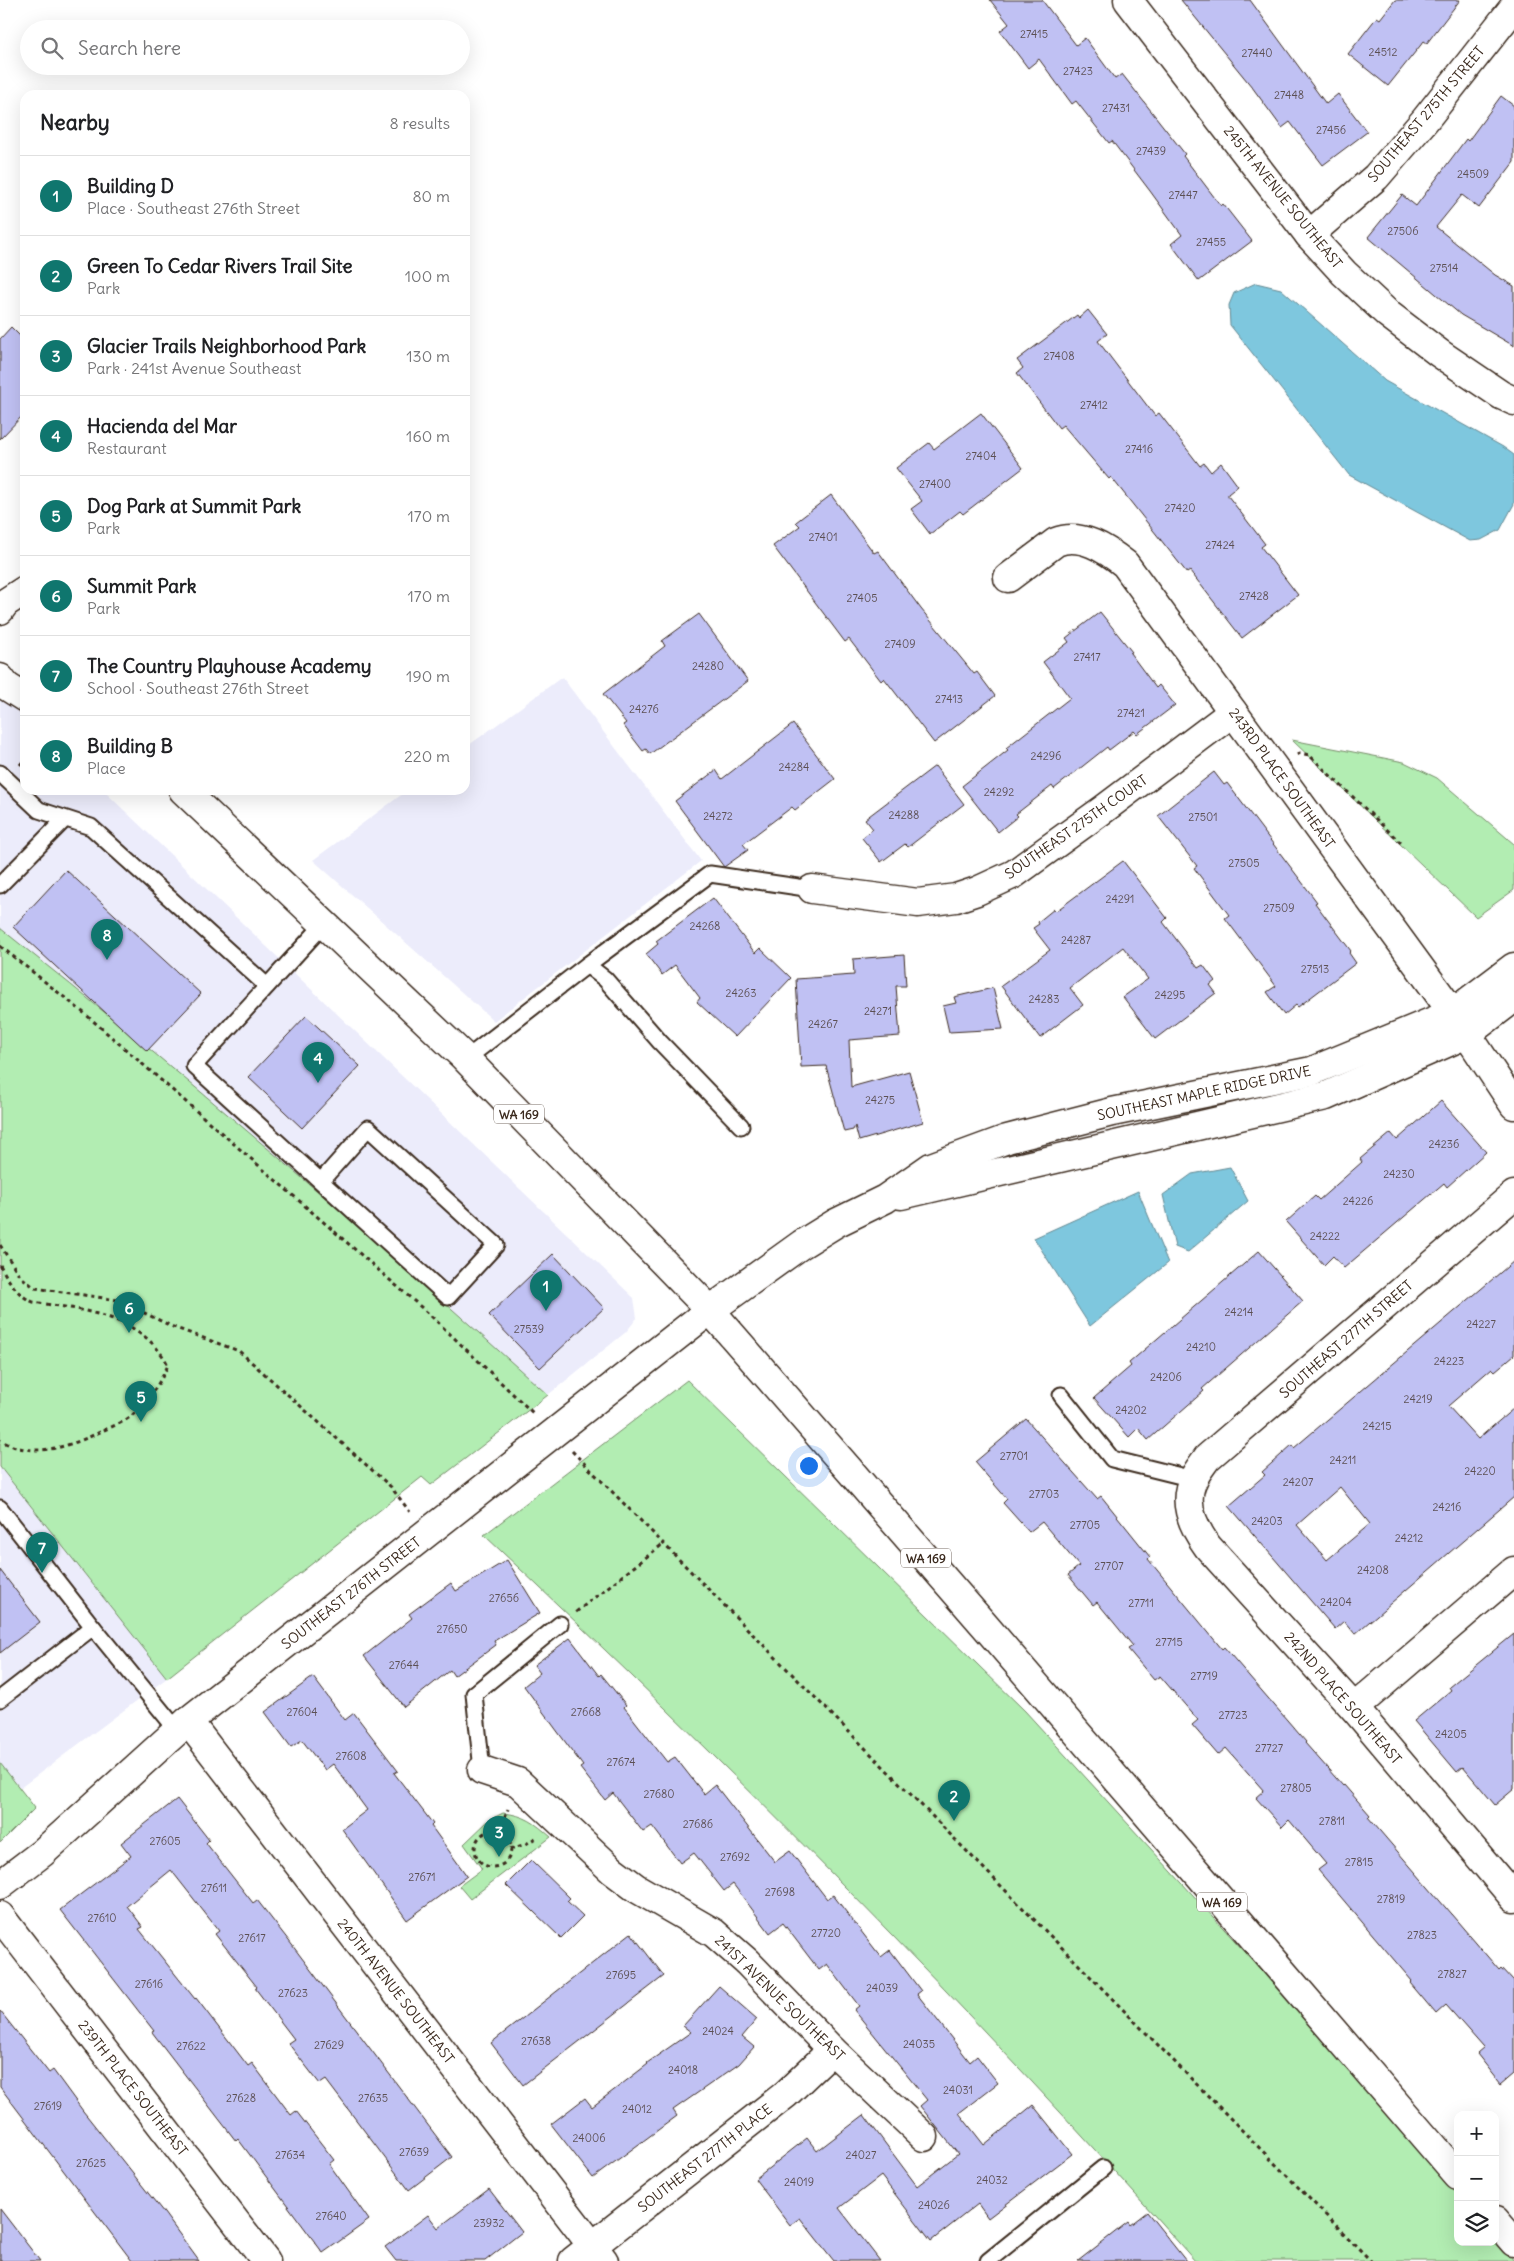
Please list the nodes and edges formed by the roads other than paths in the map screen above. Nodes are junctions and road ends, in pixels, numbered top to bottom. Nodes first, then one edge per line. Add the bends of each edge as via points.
1 (1128, 0) edge
2 (1514, 7) edge
3 (1309, 235) junction
4 (1514, 401) edge
5 (1008, 578) dead end
6 (0, 678) edge
7 (20, 695) edge
8 (1233, 712) junction
9 (0, 773) edge
10 (20, 792) edge
11 (23, 795) edge
12 (188, 795) edge
13 (65, 818) junction
14 (0, 885) edge
15 (812, 889) joint
16 (324, 924) junction
17 (587, 965) junction
18 (1514, 967) edge
19 (267, 986) junction
20 (1514, 998) edge
21 (1460, 1024) junction
22 (466, 1059) junction
23 (1514, 1105) edge
24 (741, 1126) dead end
25 (320, 1181) junction
26 (1514, 1195) edge
27 (710, 1310) junction
28 (1060, 1395) dead end
29 (1191, 1485) junction
30 (0, 1508) edge
31 (1514, 1571) edge
32 (560, 1624) road end
33 (93, 1627) junction
34 (0, 1698) edge
35 (1354, 1708) junction
36 (182, 1726) junction
37 (482, 1770) joint
38 (0, 1885) edge
39 (1514, 1898) edge
40 (0, 1916) edge
41 (832, 2050) junction
42 (924, 2136) dead end
43 (1103, 2168) dead end
44 (1454, 2171) edge
45 (1499, 2225) edge
46 (1514, 2242) edge
47 (590, 2256) edge
48 (266, 2261) edge
49 (988, 2261) edge

1 - 3 street, 245TH AVENUE SOUTHEAST
2 - 3 street, SOUTHEAST 275TH STREET via 1376,177
3 - 4 street, 245TH AVENUE SOUTHEAST via 1388,314 1439,353
5 - 8 street, 243RD PLACE SOUTHEAST via 1064,538 1103,547 1126,564
6 - 7 street
8 - 15 street, SOUTHEAST 275TH COURT via 1014,874 977,892 918,903
8 - 21 street, 243RD PLACE SOUTHEAST
9 - 10 lane
11 - 13 lane via 39,810
12 - 16 street, WA 169
13 - 14 lane
13 - 19 lane via 91,827
15 - 17 lane via 710,874
16 - 19 lane
16 - 22 street, WA 169
17 - 22 lane
17 - 24 lane via 605,979
18 - 21 street, SOUTHEAST MAPLE RIDGE DRIVE
19 - 25 lane via 194,1066
20 - 21 street, SOUTHEAST MAPLE RIDGE DRIVE
21 - 23 street, 243RD PLACE SOUTHEAST
21 - 27 street, SOUTHEAST MAPLE RIDGE DRIVE via 1312,1071 1112,1112 1007,1139 931,1167 885,1199 802,1244
22 - 27 street, WA 169
25 - 25 lane via 448,1297 496,1245 368,1128
26 - 29 street, SOUTHEAST 277TH STREET via 1207,1458
27 - 36 street, SOUTHEAST 276TH STREET
27 - 44 street, WA 169
28 - 29 lane via 1112,1459
29 - 35 street, 242ND PLACE SOUTHEAST via 1190,1513 1208,1547
30 - 33 lane
31 - 35 street
32 - 37 lane via 474,1694
33 - 34 lane
33 - 36 lane
35 - 39 street, 242ND PLACE SOUTHEAST
36 - 38 street, SOUTHEAST 276TH STREET via 42,1853
36 - 47 street, 240TH AVENUE SOUTHEAST
37 - 41 street, 241ST AVENUE SOUTHEAST via 518,1782 612,1870 636,1888 714,1933 747,1962
40 - 48 street, 239TH PLACE SOUTHEAST
41 - 42 street, 241ST AVENUE SOUTHEAST
41 - 47 street, SOUTHEAST 277TH PLACE via 786,2094
43 - 49 lane
45 - 46 street

